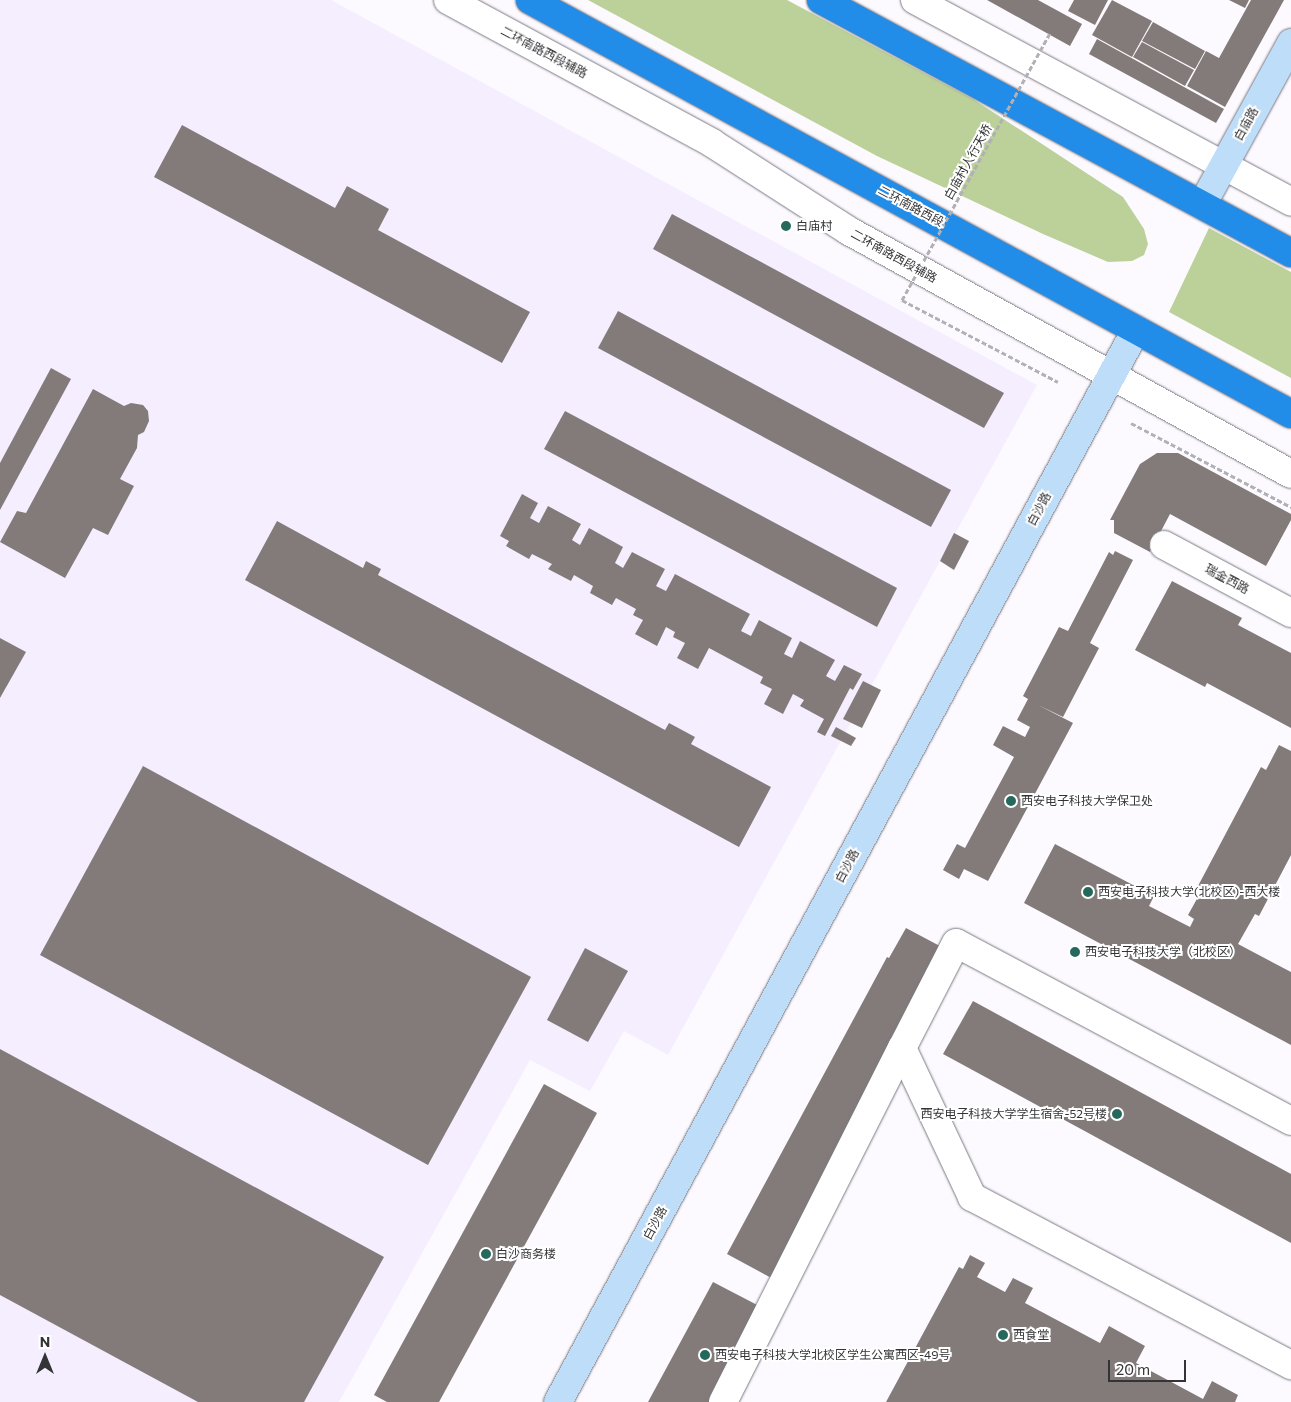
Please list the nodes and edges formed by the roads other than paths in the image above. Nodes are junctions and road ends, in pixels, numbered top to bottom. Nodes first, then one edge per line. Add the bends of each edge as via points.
1 (448, 0) edge
2 (530, 0) edge
3 (820, 0) edge
4 (915, 0) edge
5 (1291, 43) edge
6 (1223, 166) junction
7 (1291, 202) edge
8 (1202, 205) junction
9 (1291, 253) edge
10 (1136, 330) junction
11 (1111, 377) junction
12 (1291, 414) edge
13 (1291, 474) edge
14 (1164, 545) dead end
15 (1291, 613) edge
16 (902, 1048) junction
17 (1291, 1121) edge
18 (1291, 1365) edge
19 (558, 1402) edge
20 (723, 1402) edge

1 - 11 street, 二环南路西段辅路 via 712,143 849,231
2 - 10 highway, 二环南路西段
3 - 8 highway
4 - 6 street
5 - 6 street, 白庙路
6 - 7 street
6 - 8 street, 白庙路
8 - 9 highway
10 - 11 street, 白沙路
10 - 12 highway, 二环南路西段
11 - 13 street, 二环南路西段辅路
11 - 19 street, 白沙路
14 - 15 street, 瑞金西路
16 - 17 street via 956,943
16 - 18 street via 972,1197
16 - 20 street

